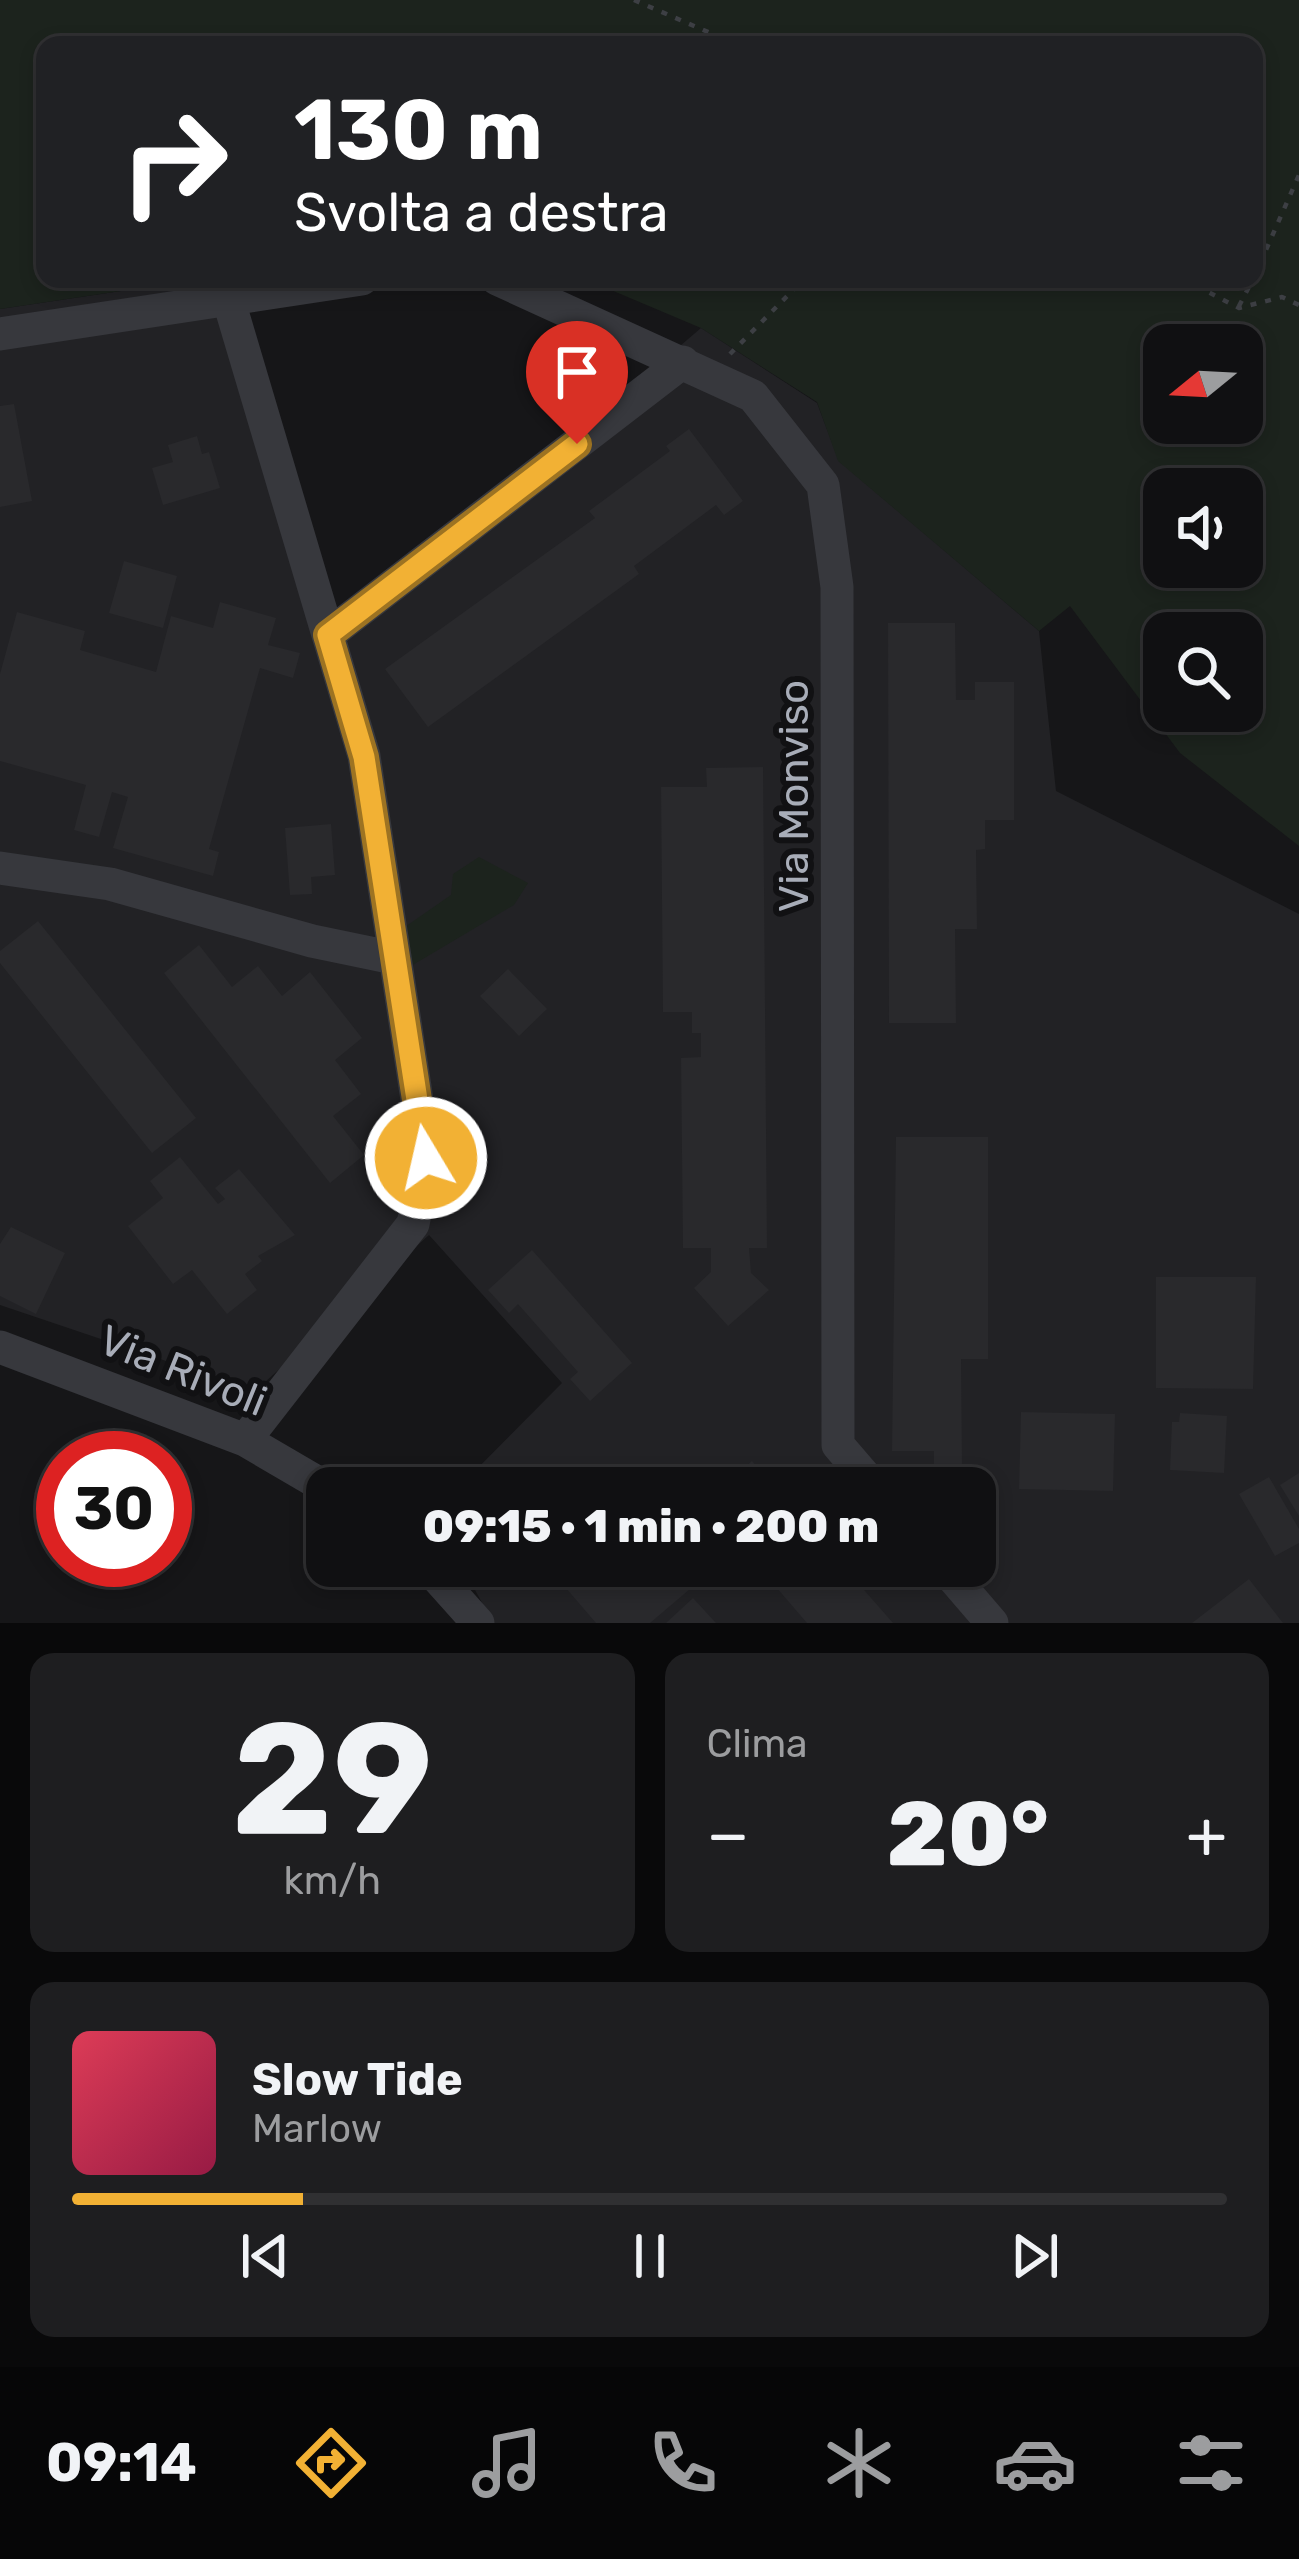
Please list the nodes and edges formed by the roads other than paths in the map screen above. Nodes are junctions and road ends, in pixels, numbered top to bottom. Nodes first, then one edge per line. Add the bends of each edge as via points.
1 (299, 288) edge
2 (517, 288) edge
3 (228, 298) junction
4 (0, 334) edge
5 (696, 368) junction
6 (328, 635) junction
7 (0, 868) edge
8 (394, 958) junction
9 (0, 1347) edge
10 (245, 1440) junction
11 (857, 1467) edge
12 (306, 1476) edge
13 (446, 1587) edge
14 (961, 1587) edge
15 (478, 1623) edge
16 (992, 1623) edge

1 - 3 street
2 - 5 street, Via Monviso
3 - 4 street
3 - 6 street
5 - 6 street
5 - 11 street, Via Monviso via 753,396 823,485 837,587 838,1445
6 - 8 street via 364,757
7 - 8 street via 110,884
8 - 10 street via 426,1158 413,1224
9 - 10 street, Via Rivoli
10 - 12 street, Via Rivoli
13 - 15 street
14 - 16 street

